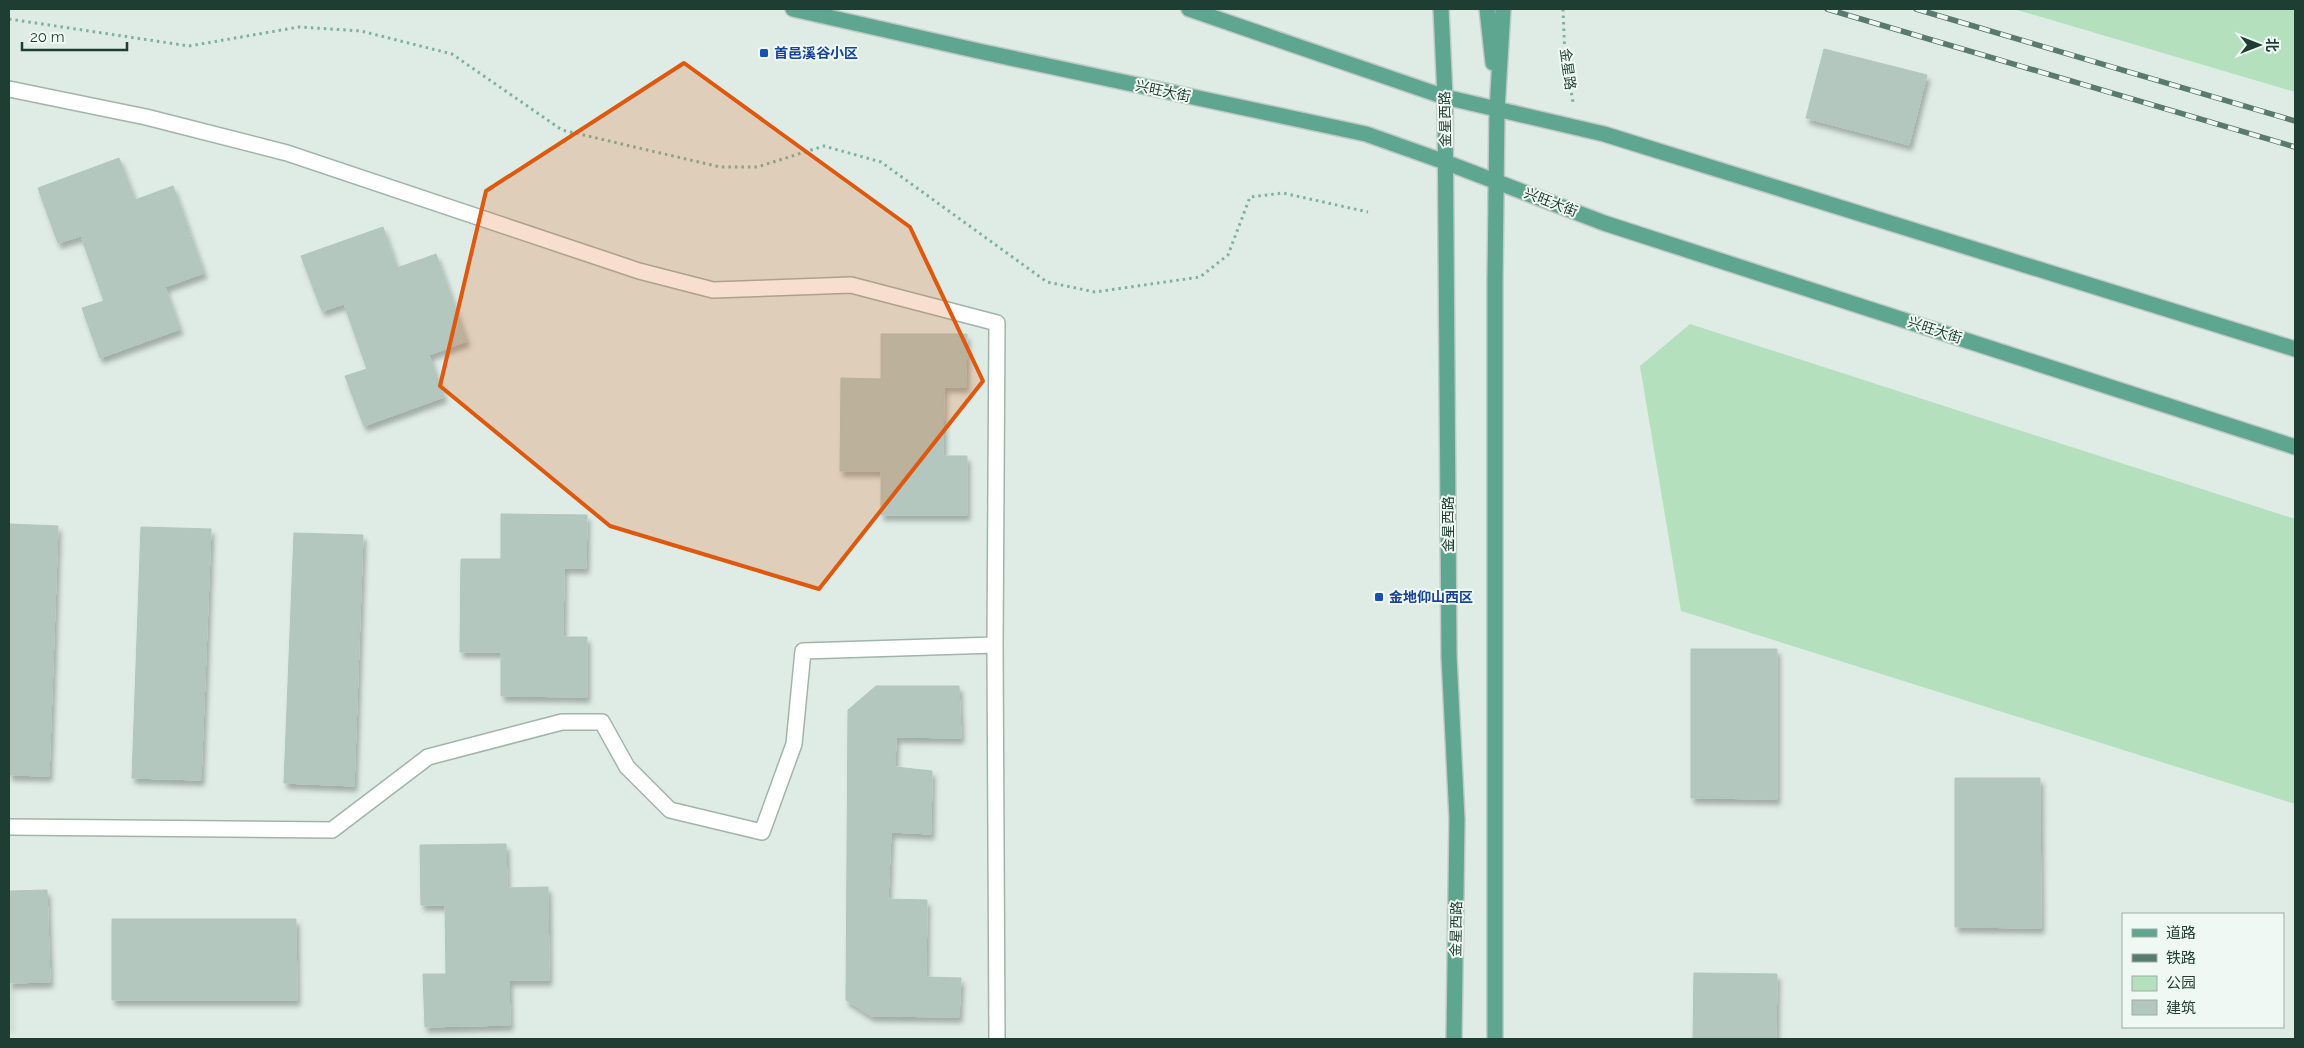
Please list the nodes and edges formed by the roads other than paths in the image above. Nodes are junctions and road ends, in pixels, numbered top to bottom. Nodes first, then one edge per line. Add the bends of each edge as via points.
1 (793, 9) edge
2 (1188, 9) edge
3 (1440, 9) edge
4 (1487, 9) edge
5 (1503, 9) edge
6 (9, 89) edge
7 (1446, 97) junction
8 (1497, 110) junction
9 (1446, 162) junction
10 (1497, 182) junction
11 (2295, 349) edge
12 (2295, 447) edge
13 (995, 645) junction
14 (9, 827) edge
15 (997, 1039) edge
16 (1454, 1039) edge
17 (1496, 1039) edge

1 - 9 main road, 兴旺大街 via 1366,134
2 - 7 main road
3 - 7 main road, 金星西路
4 - 8 main road
5 - 8 main road
6 - 13 lane via 146,117 287,153 639,271 713,290 851,285 998,322
7 - 8 main road
7 - 9 main road, 金星西路
8 - 10 main road
8 - 11 main road via 1604,134
9 - 10 main road, 兴旺大街
9 - 16 main road, 金星西路 via 1449,656 1457,819
10 - 12 main road, 兴旺大街 via 1604,222
10 - 17 main road
13 - 14 lane via 803,651 794,744 762,832 670,810 627,766 602,722 562,722 428,757 332,830
13 - 15 lane

